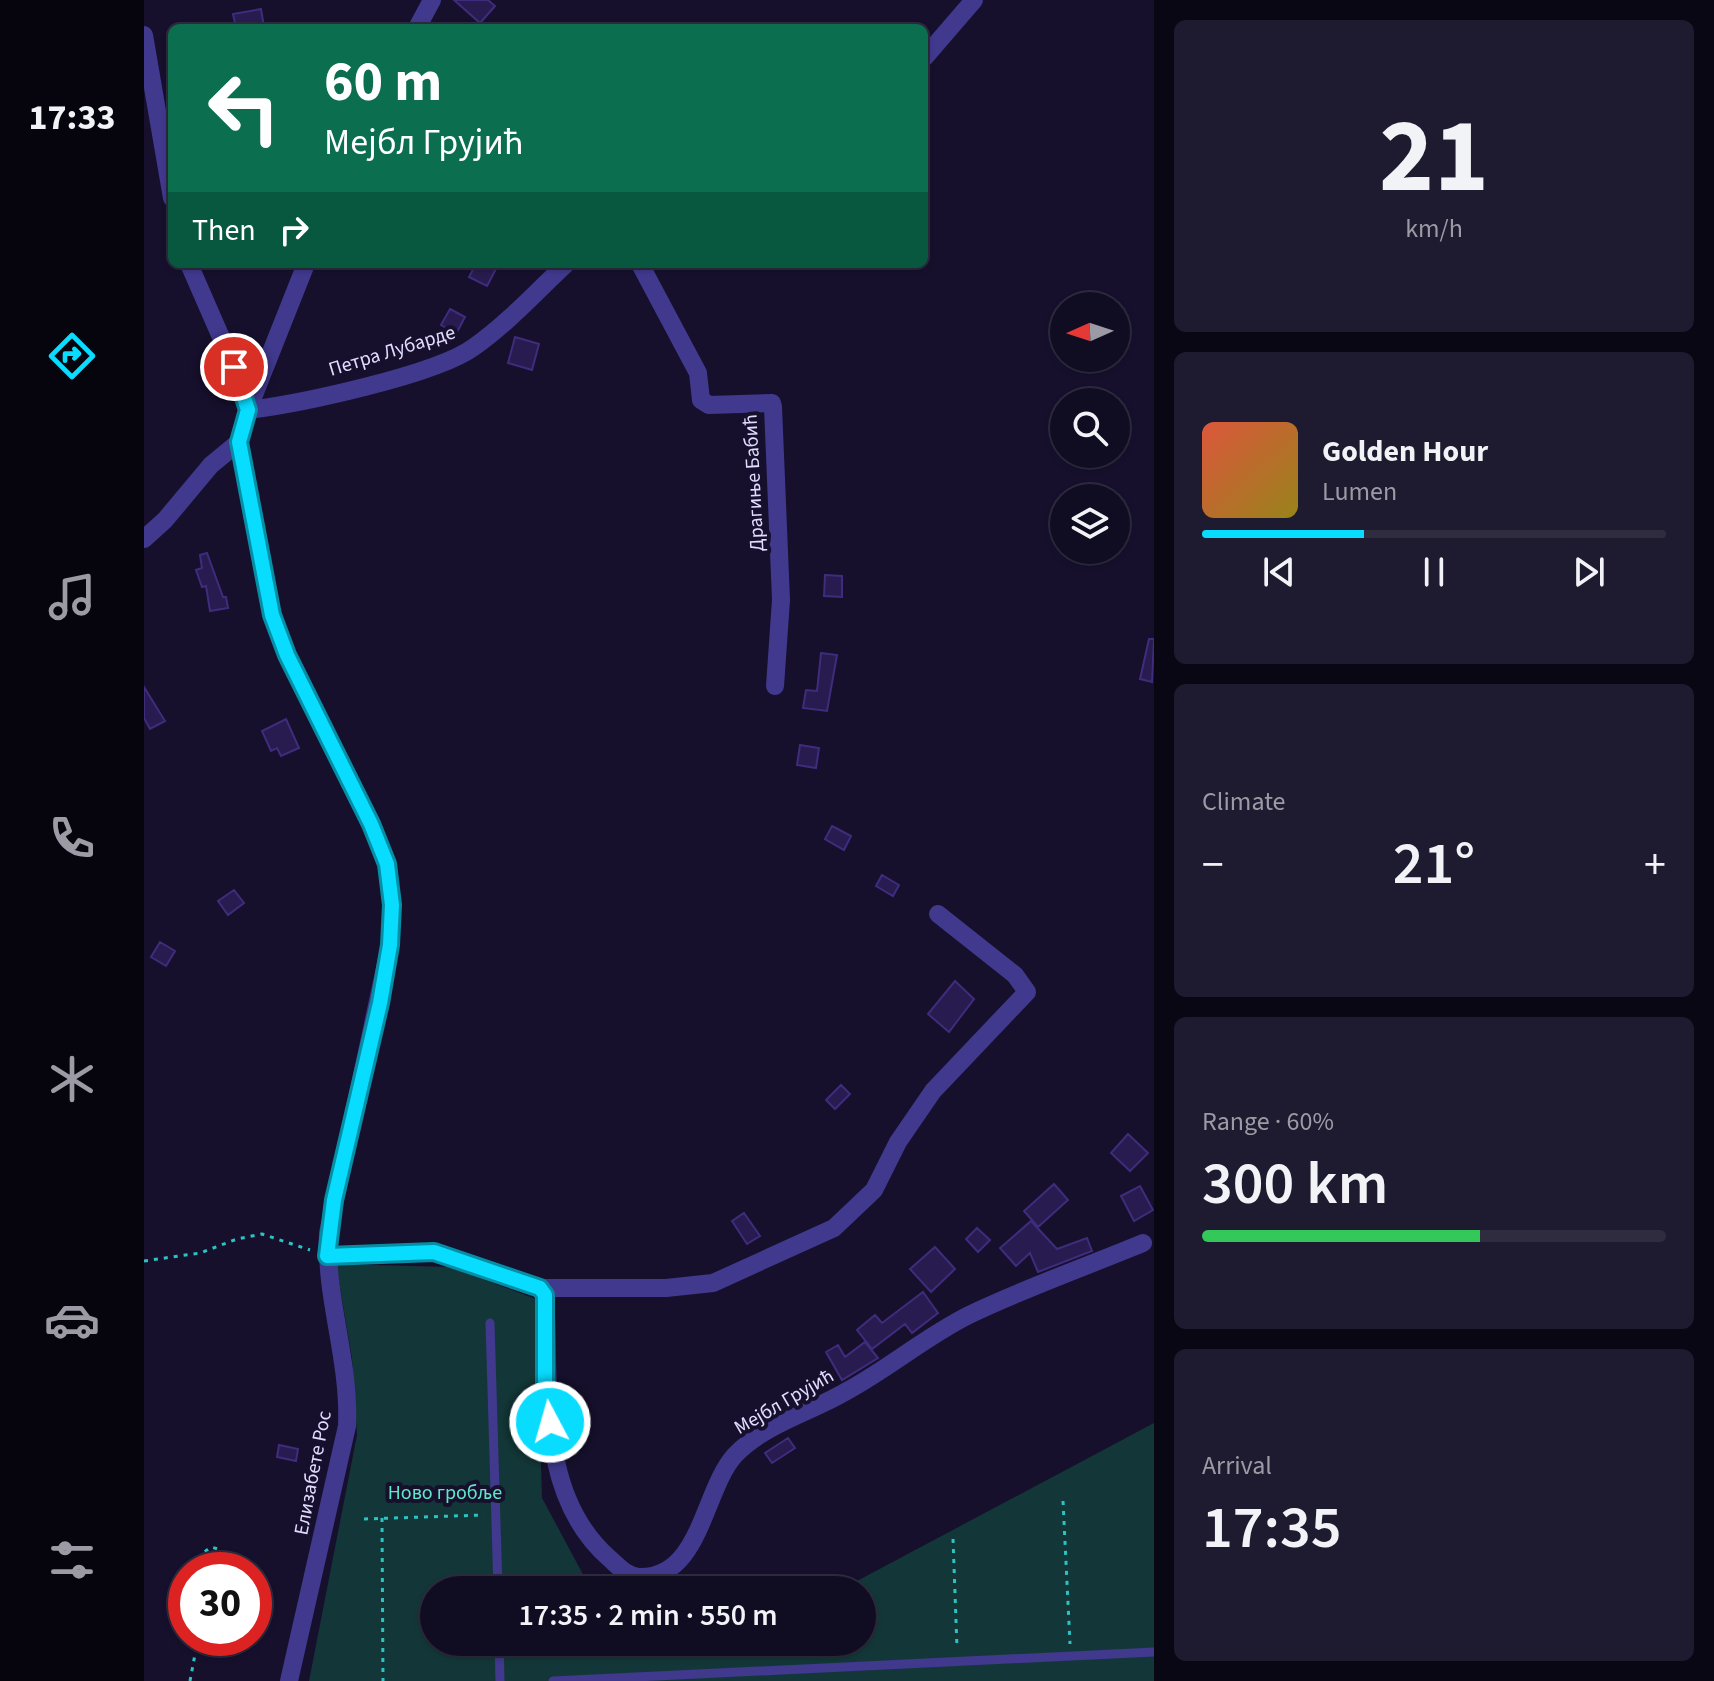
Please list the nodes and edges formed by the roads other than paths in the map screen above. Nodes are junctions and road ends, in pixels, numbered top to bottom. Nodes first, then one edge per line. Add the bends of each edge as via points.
1 (432, 0) edge
2 (974, 0) edge
3 (419, 24) edge
4 (144, 35) edge
5 (928, 53) edge
6 (168, 175) edge
7 (191, 268) edge
8 (304, 268) edge
9 (562, 268) edge
10 (642, 268) edge
11 (248, 410) junction
12 (239, 442) junction
13 (147, 533) edge
14 (775, 686) dead end
15 (938, 914) dead end
16 (1143, 1243) dead end
17 (327, 1256) junction
18 (540, 1288) junction
19 (490, 1323) dead end
20 (498, 1576) edge
21 (1154, 1652) edge
22 (499, 1656) edge
23 (834, 1676) edge
24 (289, 1681) edge
25 (500, 1681) edge
26 (553, 1681) edge

1 - 3 street
2 - 5 street
4 - 6 street
7 - 11 street
8 - 11 street, Елизабете Рос
9 - 11 street, Петра Лубарде via 472,349 364,385
10 - 14 street, Драгиње Бабић via 698,373 701,400 709,405 772,403 781,600
11 - 12 street, Елизабете Рос
12 - 13 street
12 - 17 street, Елизабете Рос via 272,615 371,824 387,864 392,905 380,1003 334,1200
15 - 18 street via 1015,975 1027,992 933,1091 864,1200 834,1228 713,1283
16 - 18 street, Мејбл Грујић via 969,1315 847,1391 775,1428 735,1455 714,1489 692,1544 662,1572 638,1577 598,1548 574,1512 554,1453 545,1391 545,1295
17 - 18 street via 434,1252
17 - 24 street, Елизабете Рос via 347,1426
19 - 20 lane
21 - 23 lane
22 - 25 lane
23 - 26 lane

